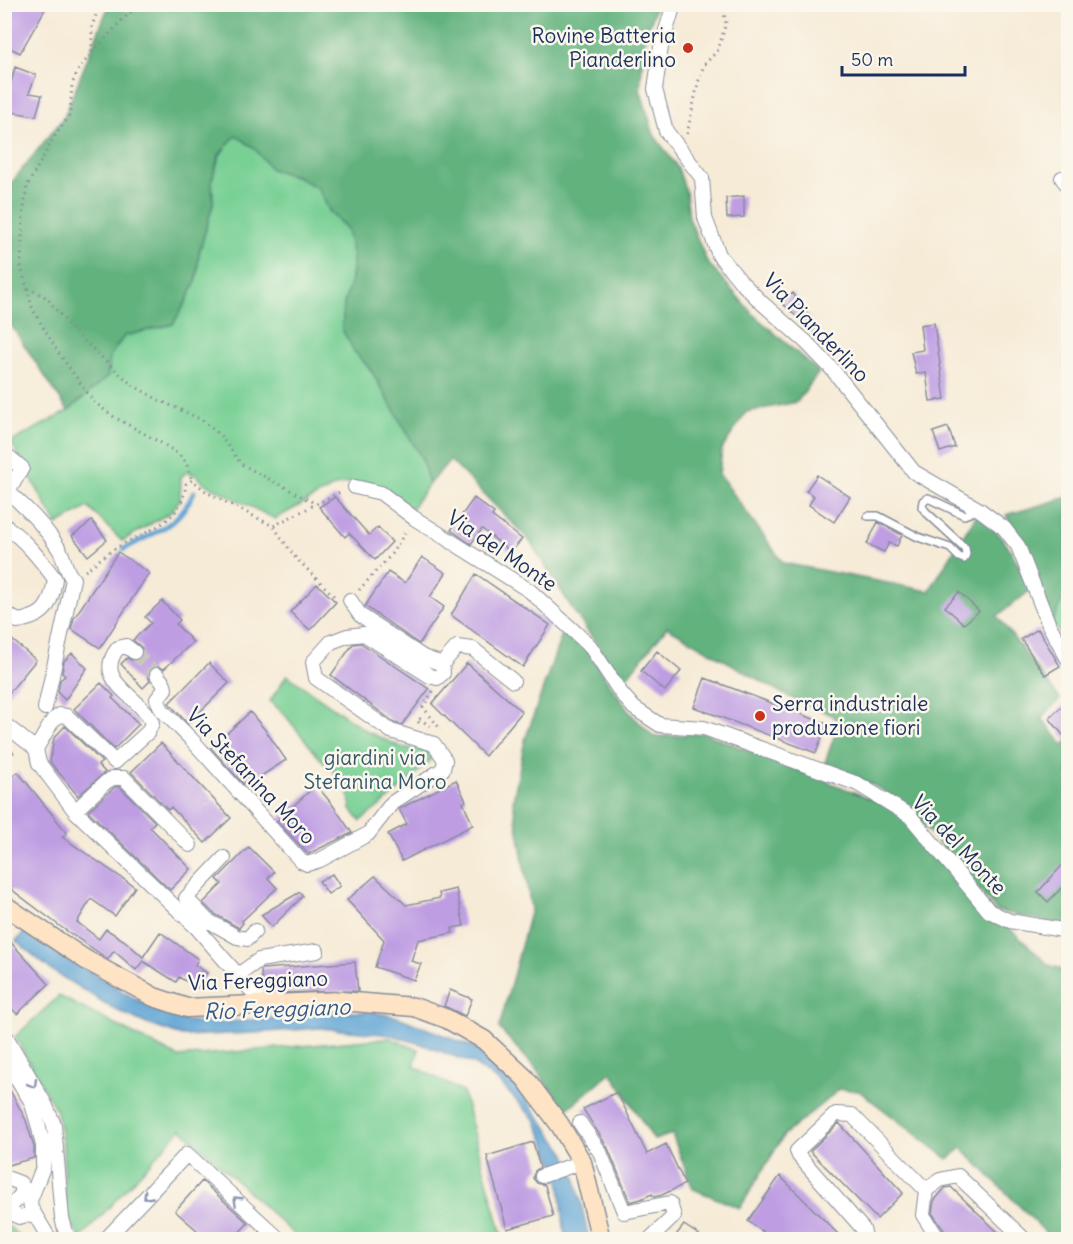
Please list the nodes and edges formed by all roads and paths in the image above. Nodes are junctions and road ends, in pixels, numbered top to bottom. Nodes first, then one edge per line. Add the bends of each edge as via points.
1 (100, 4) edge
2 (140, 4) edge
3 (674, 4) edge
4 (722, 4) edge
5 (92, 53) junction
6 (682, 150) junction
7 (28, 288) junction
8 (4, 453) edge
9 (192, 480) junction
10 (355, 487) joint
11 (316, 504) junction
12 (976, 508) junction
13 (868, 516) dead end
14 (414, 518) junction
15 (4, 525) edge
16 (273, 526) junction
17 (73, 579) junction
18 (344, 600) junction
19 (4, 611) edge
20 (134, 652) dead end
21 (1068, 658) edge
22 (442, 664) junction
23 (157, 675) tunnel mouth
24 (437, 678) junction
25 (513, 681) dead end
26 (45, 708) dead end
27 (4, 724) edge
28 (434, 744) junction
29 (36, 749) junction
30 (75, 811) junction
31 (190, 845) dead end
32 (224, 858) dead end
33 (4, 905) edge
34 (202, 924) junction
35 (1068, 931) edge
36 (255, 932) dead end
37 (317, 951) dead end
38 (238, 975) junction
39 (263, 1004) junction
40 (4, 1033) edge
41 (4, 1060) edge
42 (580, 1124) dead end
43 (578, 1163) junction
44 (547, 1174) dead end
45 (4, 1177) edge
46 (926, 1190) junction
47 (33, 1214) junction
48 (50, 1239) edge
49 (68, 1239) edge
50 (105, 1239) edge
51 (280, 1239) edge
52 (601, 1239) edge
53 (649, 1239) edge
54 (866, 1239) edge
55 (939, 1239) edge
56 (1024, 1239) edge

1 - 5 path via 93,26
2 - 5 path
3 - 6 street, Via Pianderlino via 661,47 655,89 666,131
4 - 6 path via 726,23 718,50 704,65 698,82
5 - 7 path via 72,84 70,115 27,186 21,267
6 - 12 street, Via Pianderlino via 702,178 705,218 719,255 741,282 832,369 914,472
7 - 9 path via 33,310 57,352 94,402 178,454 186,462
7 - 11 path via 47,298 72,330 131,384 202,420 220,435 241,464
8 - 17 street via 22,468 8,492 44,526
9 - 16 path via 208,493
9 - 17 path via 186,484 185,497 172,517
10 - 11 path
10 - 14 street, Via del Monte via 381,493
11 - 16 path
12 - 13 lane via 964,515 928,498 923,501 926,512 964,548 964,560 950,548 878,516
12 - 21 street, Via Pianderlino via 1004,528 1018,546 1049,625
14 - 18 path via 390,556
14 - 35 street, Via del Monte via 530,591 590,646 634,708 660,725 704,728 858,784 910,816 989,911 1010,921
15 - 19 street via 55,579 52,599 41,613 16,621
16 - 18 path via 294,556
17 - 26 street
18 - 22 street via 423,657
20 - 29 street, Via Stefanina Moro via 126,646 118,648 110,668 113,681 149,714 152,723 148,732 115,762 67,716 60,715
22 - 24 street via 443,674
22 - 25 street via 457,647 473,649
23 - 28 street, Via Stefanina Moro via 165,689 157,699 162,710 307,864 368,834 392,803 443,769 445,760
24 - 28 path via 423,707 442,732 417,720
24 - 28 street via 364,634 331,642 313,662 316,678 391,731
27 - 29 street
29 - 30 street via 39,763
30 - 31 street via 106,782 124,778
30 - 34 street
32 - 34 street via 186,898
33 - 39 street, Via Fereggiano via 86,960 154,997 187,1008
34 - 36 street via 247,939
34 - 38 street
37 - 38 street via 260,960
38 - 39 street
39 - 43 street, Via Fereggiano via 341,1001 414,1007 447,1019 484,1040 525,1078 560,1125
40 -> 49 street via 54,1125 62,1218
41 - 47 street via 31,1101 43,1146 43,1167 30,1201
42 - 53 street via 600,1152 624,1212 670,1203 674,1216
43 - 44 street
43 - 52 street, Via Fereggiano
45 - 47 street via 23,1186 21,1195 10,1207 12,1213 19,1217
46 - 54 street via 852,1115 836,1114 797,1151 863,1229
46 - 55 street via 923,1215
46 - 56 street via 939,1180 958,1176
47 - 48 street
51 -> 50 street via 187,1154

